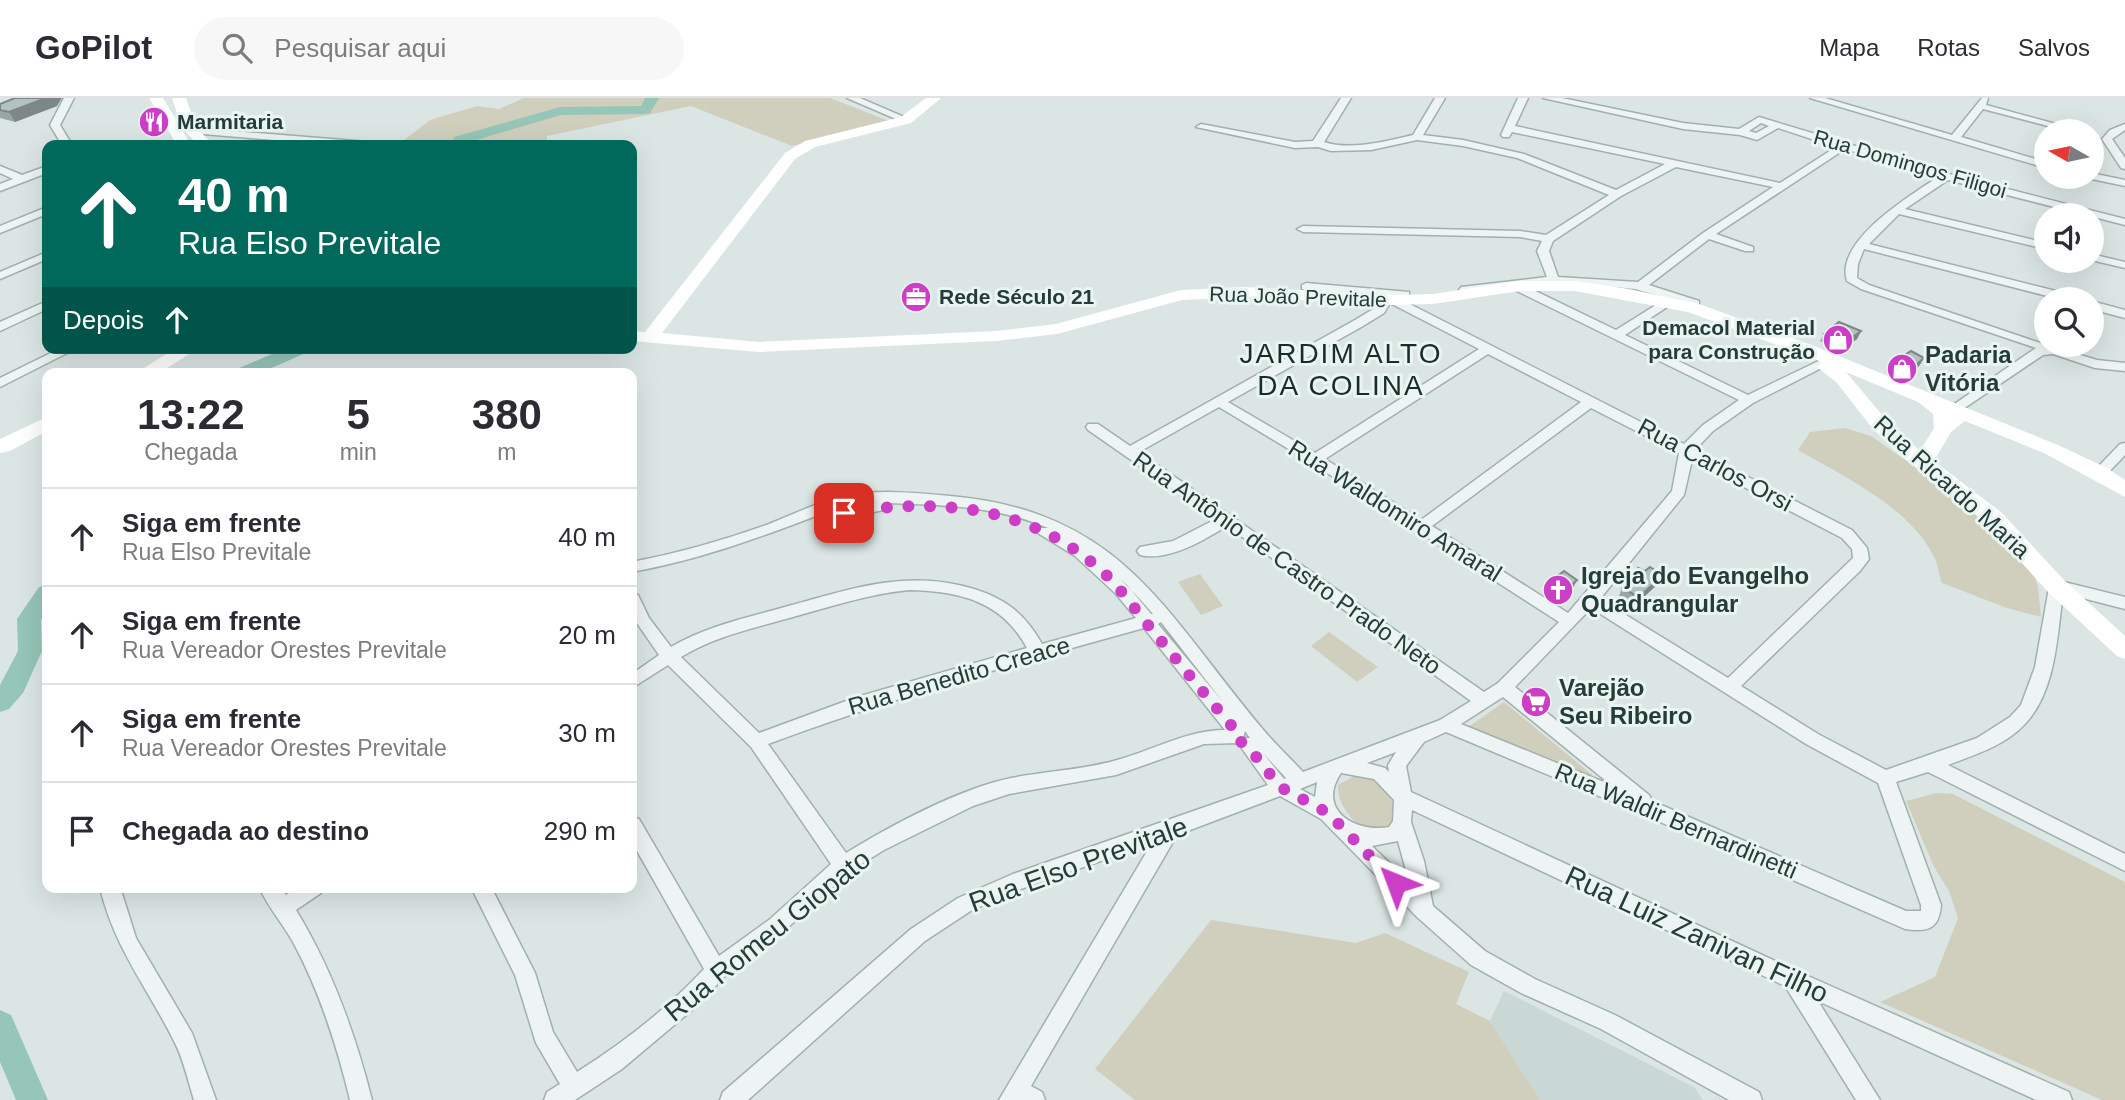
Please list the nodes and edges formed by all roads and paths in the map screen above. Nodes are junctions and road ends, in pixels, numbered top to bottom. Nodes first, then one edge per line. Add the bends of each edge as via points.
1 (69, 98) edge
2 (156, 98) edge
3 (179, 98) edge
4 (852, 98) edge
5 (934, 98) edge
6 (1346, 98) edge
7 (1440, 98) edge
8 (1524, 98) edge
9 (1548, 98) edge
10 (1612, 98) edge
11 (1815, 98) edge
12 (1866, 98) edge
13 (1984, 102) edge
14 (1855, 109) junction
15 (1608, 110) junction
16 (2039, 119) edge
17 (906, 120) junction
18 (1201, 127) dead end
19 (1509, 128) junction
20 (2125, 128) edge
21 (194, 131) junction
22 (1418, 137) junction
23 (1954, 139) junction
24 (64, 140) edge
25 (181, 140) edge
26 (202, 140) edge
27 (306, 140) edge
28 (1319, 144) junction
29 (1845, 145) junction
30 (1499, 150) junction
31 (2034, 162) edge
32 (1673, 164) junction
33 (2125, 166) edge
34 (0, 169) edge
35 (42, 171) edge
36 (1946, 176) junction
37 (22, 179) junction
38 (2104, 179) edge
39 (2125, 183) edge
40 (1781, 186) junction
41 (0, 188) edge
42 (1617, 194) junction
43 (1899, 211) junction
44 (42, 212) edge
45 (2125, 222) edge
46 (1303, 229) dead end
47 (0, 230) edge
48 (1707, 235) junction
49 (1548, 239) junction
50 (2034, 243) edge
51 (1861, 245) junction
52 (1749, 249) dead end
53 (42, 257) edge
54 (2104, 260) edge
55 (2125, 265) edge
56 (0, 276) edge
57 (1554, 281) junction
58 (1306, 286) dead end
59 (1639, 286) junction
60 (1517, 287) junction
61 (2034, 289) edge
62 (1389, 300) junction
63 (1670, 301) junction
64 (1695, 304) dead end
65 (42, 307) edge
66 (2104, 308) edge
67 (2125, 314) edge
68 (0, 327) edge
69 (1617, 335) junction
70 (640, 337) edge
71 (2034, 343) edge
72 (1488, 349) junction
73 (59, 354) edge
74 (179, 354) edge
75 (2034, 355) edge
76 (2076, 357) edge
77 (154, 368) edge
78 (1835, 368) junction
79 (2125, 368) edge
80 (0, 383) edge
81 (1748, 400) junction
82 (1592, 401) junction
83 (1219, 402) junction
84 (1948, 416) junction
85 (42, 426) edge
86 (1093, 427) dead end
87 (1, 446) edge
88 (2125, 447) edge
89 (1686, 450) junction
90 (1129, 452) junction
91 (1315, 459) junction
92 (1922, 464) junction
93 (2100, 473) junction
94 (2125, 491) edge
95 (1227, 519) junction
96 (1422, 526) junction
97 (774, 527) junction
98 (1145, 551) dead end
99 (637, 566) edge
100 (2056, 586) junction
101 (1590, 600) junction
102 (2125, 603) edge
103 (637, 615) edge
104 (1163, 616) junction
105 (1569, 621) junction
106 (1146, 623) junction
107 (2125, 650) edge
108 (1038, 652) junction
109 (671, 656) junction
110 (637, 679) edge
111 (1730, 687) junction
112 (1504, 688) junction
113 (1482, 700) junction
114 (1446, 725) junction
115 (1245, 735) junction
116 (1418, 737) junction
117 (756, 741) junction
118 (1929, 764) junction
119 (1337, 765) junction
120 (1885, 778) junction
121 (1299, 780) junction
122 (1280, 787) junction
123 (1403, 797) junction
124 (1658, 812) junction
125 (1328, 813) junction
126 (1402, 822) junction
127 (1170, 830) junction
128 (1349, 832) junction
129 (637, 834) edge
130 (2125, 863) edge
131 (843, 865) junction
132 (111, 893) edge
133 (274, 893) edge
134 (305, 893) edge
135 (484, 893) edge
136 (284, 907) junction
137 (1424, 911) junction
138 (717, 970) junction
139 (1792, 979) junction
140 (573, 1086) junction
141 (1730, 1095) edge
142 (1020, 1097) edge
143 (205, 1100) edge
144 (361, 1100) edge
145 (555, 1100) edge
146 (731, 1100) edge
147 (1751, 1100) edge
148 (1869, 1100) edge
149 (2061, 1100) edge

1 - 24 street via 55,125
2 - 25 main road
3 - 21 main road
4 - 17 street
5 - 17 main road
6 - 28 street
7 - 22 street
8 - 19 street
9 - 15 street, Rua Domingos Filigoi
10 - 15 street
11 - 14 street
12 - 14 street
13 - 16 street
13 - 23 street
14 - 23 street
15 - 29 street, Rua Domingos Filigoi via 1683,126 1741,132 1759,120
17 - 70 main road via 810,144 790,156
18 - 28 street via 1295,145
19 - 30 street
19 - 32 street
20 - 33 street via 2103,138
21 - 26 main road
21 - 27 street
22 - 28 street via 1350,149
22 - 30 street
23 - 31 street
29 - 36 street, Rua Domingos Filigoi
29 - 40 street
30 - 42 street
32 - 40 street
32 - 42 street
34 - 37 street
35 - 37 street
36 - 43 street
36 - 45 street, Rua Domingos Filigoi
37 - 41 street
38 - 39 street
40 - 48 street
42 - 49 street
43 - 50 street
43 - 51 street via 1867,234
44 - 47 street
46 - 49 street via 1520,234
48 - 52 street
48 - 59 street
49 - 57 street via 1543,251
51 - 61 street
51 - 71 street via 1849,269 1851,279 1865,287
53 - 56 street
54 - 55 street
57 - 58 street, Rua João Previtale via 1429,295
57 - 59 street, Rua João Previtale
59 - 64 street, Rua João Previtale
60 - 62 main road, Rua João Previtale
60 - 63 main road, Rua João Previtale via 1575,286
60 - 69 street
62 - 70 main road, Rua João Previtale via 1224,292 1157,300 1057,329 1016,335 759,347
62 - 72 street, Rua Carlos Orsi
62 - 83 street via 1380,310
63 - 69 street
63 - 78 main road, Rua João Previtale via 1793,345
65 - 68 street
66 - 67 street
69 - 81 street
72 - 82 street, Rua Carlos Orsi
72 - 91 street
73 - 80 street
74 - 77 main road
75 - 84 street
76 - 79 street
78 - 81 street via 1791,378
78 - 84 main road, Rua João Previtale via 1933,404
78 - 92 main road, Rua Ricardo Maria via 1876,420
81 - 89 street
82 - 89 street, Rua Carlos Orsi
82 - 96 street
83 - 90 street
83 - 91 street, Rua Waldomiro Amaral
84 - 92 main road
84 - 93 main road via 1953,420 1981,419
85 - 87 main road
86 - 90 street, Rua Antônio de Castro Prado Neto
88 - 93 street
89 - 101 street, Rua Elso Previtale via 1679,492
89 - 111 street, Rua Carlos Orsi via 1847,534 1859,548 1861,559 1855,567
90 - 95 street, Rua Antônio de Castro Prado Neto
91 - 96 street, Rua Waldomiro Amaral
92 - 100 main road, Rua Ricardo Maria via 1994,518
93 - 94 main road
95 - 98 street via 1189,543
95 - 113 street, Rua Antônio de Castro Prado Neto
96 - 105 street, Rua Waldomiro Amaral
97 - 99 street
97 - 104 street via 855,499 957,500 992,506 1068,532 1109,561
97 - 106 street via 891,505 950,506 988,513 1054,537 1080,552 1121,589
100 - 102 street
100 - 107 main road, Rua Ricardo Maria
100 - 118 street via 2037,691 2027,710 1996,737
101 - 105 street, Rua Elso Previtale
101 - 111 street
103 - 109 street
104 - 106 street, Rua Benedito Creace
104 - 115 street
105 - 112 street, Rua Elso Previtale
106 - 108 street, Rua Benedito Creace
106 - 115 street
108 - 109 street via 1025,628 992,601 940,585 914,584 843,595 710,636
108 - 117 street, Rua Benedito Creace via 960,672
109 - 110 street
109 - 117 street
111 - 120 street
112 - 113 street, Rua Elso Previtale
112 - 124 street
113 - 114 street, Rua Elso Previtale
114 - 116 street, Rua Elso Previtale
114 - 124 street, Rua Waldir Bernardinetti
115 - 121 street
115 - 122 street
115 - 131 street, Rua Romeu Giopato via 1204,737 1116,768 1009,786 924,820
116 - 119 street, Rua Elso Previtale
116 - 123 street via 1397,765
117 - 131 street
118 - 120 street
118 - 130 street
119 - 121 street, Rua Elso Previtale
119 - 123 street, Rua Luiz Zanivan Filho via 1379,773
119 - 125 street via 1323,784
120 - 124 street, Rua Waldir Bernardinetti via 1931,905 1930,916 1922,922 1905,920
121 - 122 street, Rua Elso Previtale
122 - 125 street
122 - 127 street, Rua Elso Previtale
123 - 126 street
123 - 139 street, Rua Luiz Zanivan Filho
125 - 128 street
126 - 128 street via 1395,834 1384,838
126 - 137 street
127 - 142 street
127 - 146 street, Rua Elso Previtale via 965,904 918,935
128 - 137 street
129 - 138 street
131 - 138 street, Rua Romeu Giopato via 776,926
132 - 143 street via 113,911 183,1036
133 - 136 street
134 - 136 street
135 - 140 street via 525,973 544,1036
136 - 144 street via 324,984
137 - 141 street via 1478,958 1608,1022
138 - 140 street, Rua Romeu Giopato via 691,998 614,1060
139 - 148 street
139 - 149 street, Rua Luiz Zanivan Filho
140 - 145 street, Rua Romeu Giopato
141 - 147 street

